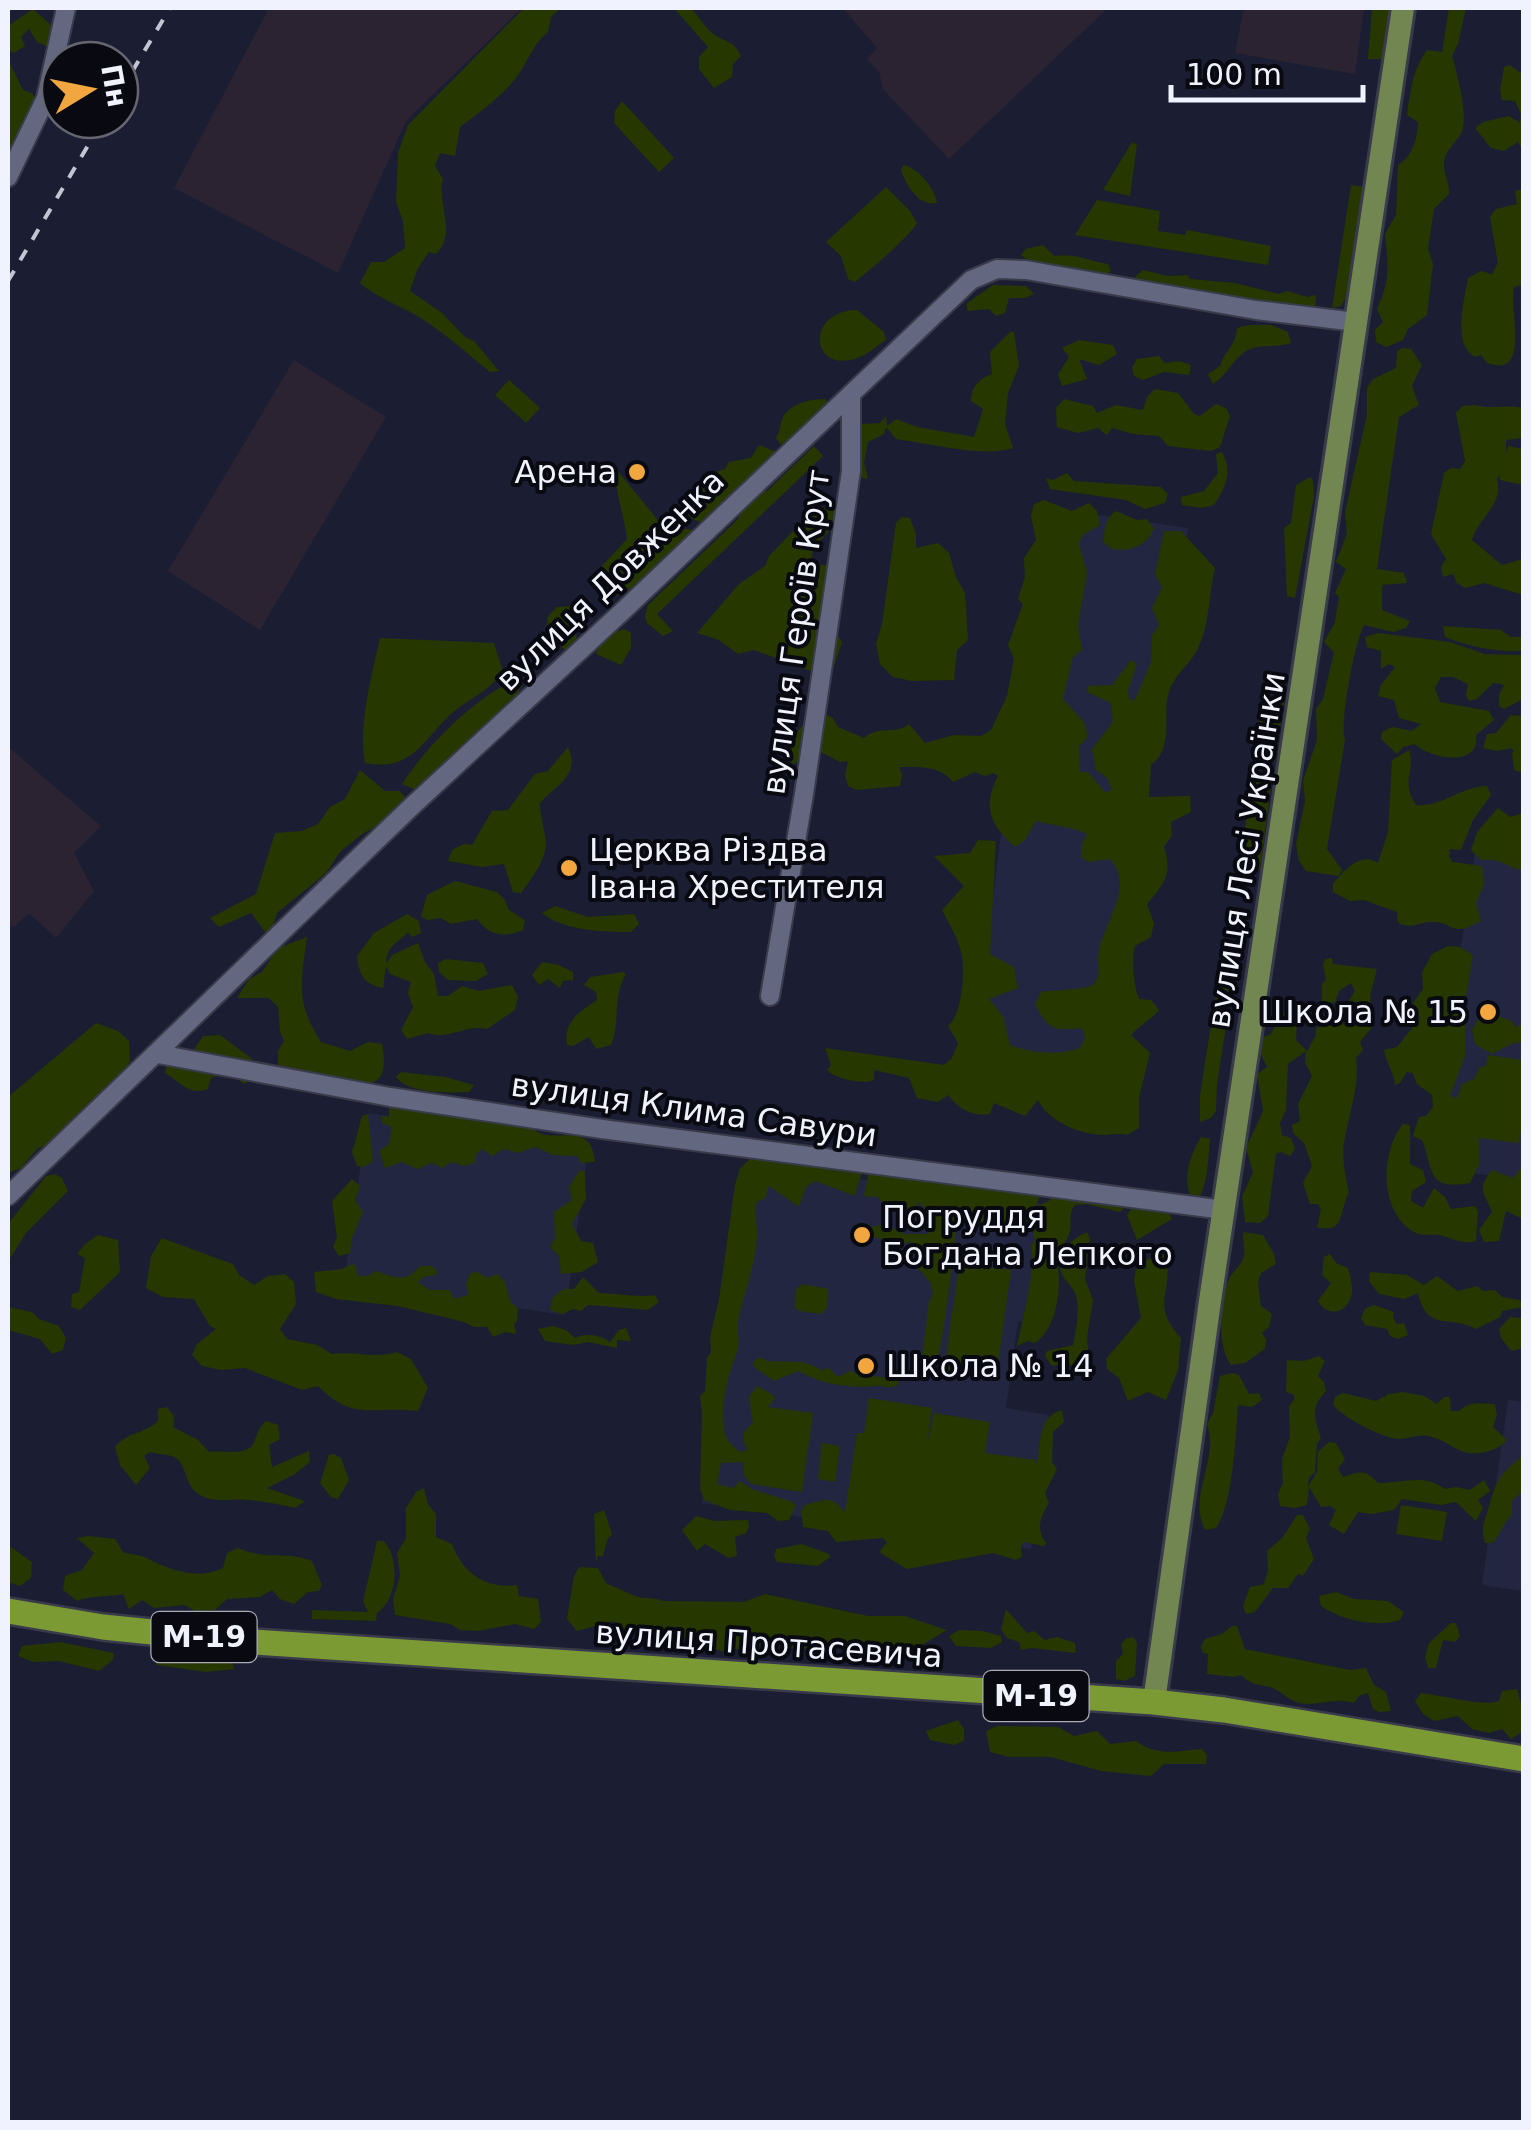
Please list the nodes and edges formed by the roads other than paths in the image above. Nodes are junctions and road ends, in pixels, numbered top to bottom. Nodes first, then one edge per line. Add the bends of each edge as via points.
1 (66, 8) edge
2 (1403, 8) edge
3 (8, 178) edge
4 (1356, 322) junction
5 (850, 394) junction
6 (770, 996) dead end
7 (158, 1054) junction
8 (8, 1196) edge
9 (1224, 1210) junction
10 (8, 1611) edge
11 (1154, 1702) junction
12 (1524, 1758) edge

1 - 3 street via 46,98
2 - 4 main road, вулиця Лесі Українки
4 - 5 street, вулиця Довженка via 997,269 958,290
4 - 9 main road, вулиця Лесі Українки
5 - 6 street, вулиця Героїв Крут via 851,470
5 - 7 street, вулиця Довженка
7 - 8 street, вулиця Довженка
7 - 9 street, вулиця Клима Савури via 602,1129
9 - 11 main road, вулиця Лесі Українки
10 - 11 highway, вулиця Протасевича / М-19 via 240,1641
11 - 12 highway, вулиця Протасевича / М-19

